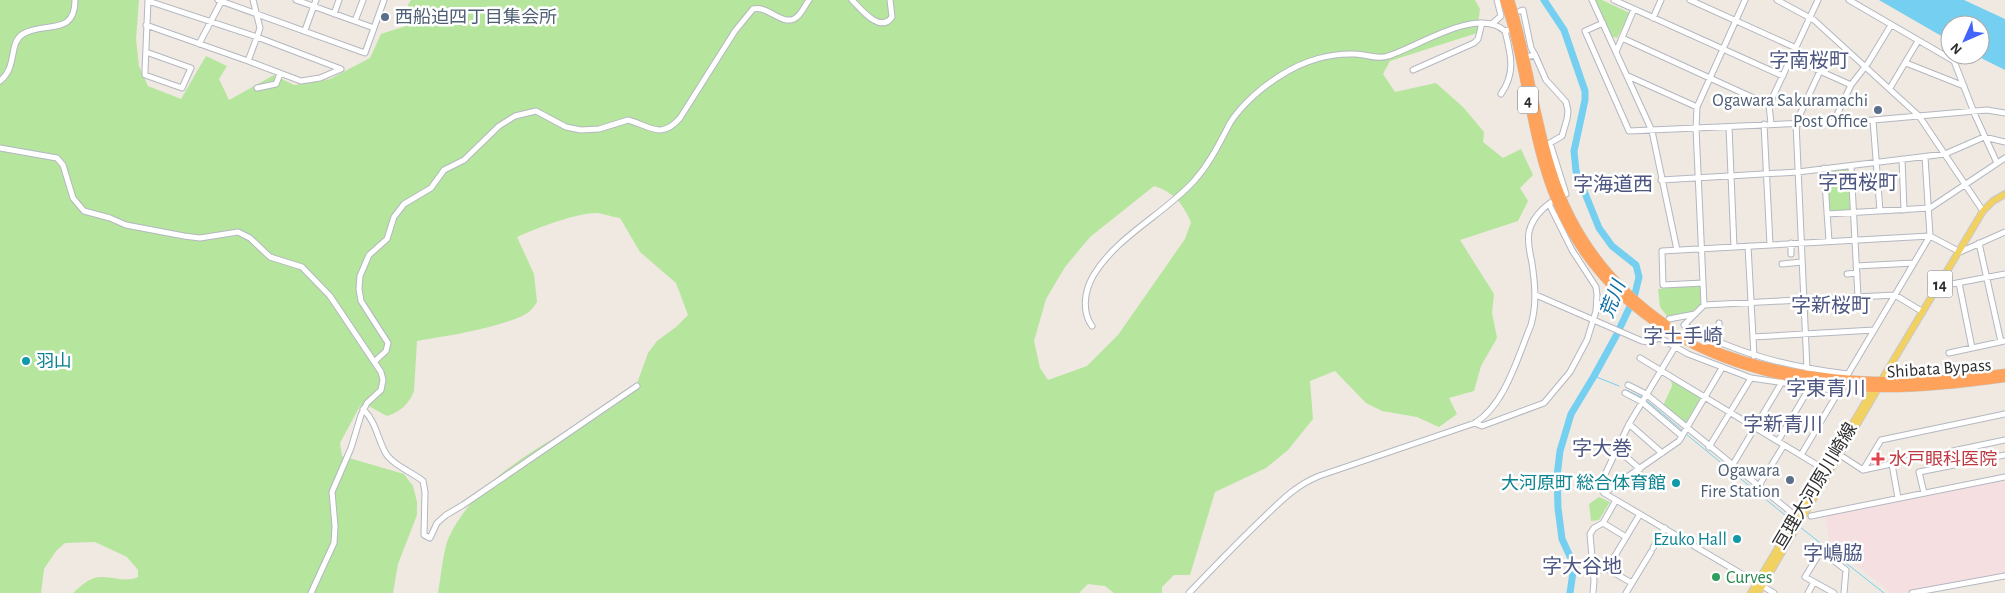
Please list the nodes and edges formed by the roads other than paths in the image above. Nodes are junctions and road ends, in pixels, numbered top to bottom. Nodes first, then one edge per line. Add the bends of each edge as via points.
1 (75, 0) edge
2 (220, 0) edge
3 (253, 0) edge
4 (296, 0) edge
5 (316, 0) edge
6 (339, 0) edge
7 (363, 0) edge
8 (384, 0) edge
9 (808, 0) edge
10 (852, 0) edge
11 (890, 0) edge
12 (1497, 0) edge
13 (1504, 0) edge
14 (1510, 0) edge
15 (1592, 0) edge
16 (1614, 0) edge
17 (1661, 0) edge
18 (1690, 0) edge
19 (1745, 0) edge
20 (1818, 0) edge
21 (1849, 0) edge
22 (148, 1) edge
23 (1781, 1) edge
24 (314, 6) junction
25 (1634, 9) junction
26 (1520, 11) dead end
27 (257, 14) junction
28 (334, 14) junction
29 (1809, 17) junction
30 (1653, 18) junction
31 (355, 21) junction
32 (1736, 21) junction
33 (1602, 22) junction
34 (210, 23) junction
35 (1482, 23) junction
36 (1493, 24) junction
37 (146, 25) junction
38 (1891, 25) junction
39 (374, 28) junction
40 (305, 30) junction
41 (1509, 30) junction
42 (256, 37) junction
43 (1622, 38) junction
44 (1918, 41) junction
45 (199, 44) junction
46 (1796, 48) junction
47 (1723, 49) junction
48 (146, 52) junction
49 (1616, 52) junction
50 (1536, 55) junction
51 (1525, 57) junction
52 (1791, 58) junction
53 (248, 61) junction
54 (1906, 63) junction
55 (1866, 66) junction
56 (1412, 70) dead end
57 (1820, 71) junction
58 (280, 74) junction
59 (1627, 76) junction
60 (1783, 76) junction
61 (1710, 78) junction
62 (0, 81) edge
63 (1850, 85) junction
64 (1964, 86) junction
65 (257, 88) dead end
66 (1890, 88) junction
67 (1501, 94) dead end
68 (1770, 105) junction
69 (1697, 107) junction
70 (1974, 111) junction
71 (2005, 113) edge
72 (1919, 116) junction
73 (1873, 120) junction
74 (1834, 121) junction
75 (1796, 123) junction
76 (1764, 124) junction
77 (1771, 124) junction
78 (1729, 127) junction
79 (1696, 128) junction
80 (1652, 131) junction
81 (1984, 137) junction
82 (2005, 142) edge
83 (0, 148) edge
84 (1945, 154) junction
85 (1925, 157) junction
86 (2005, 158) edge
87 (1902, 159) junction
88 (1877, 162) junction
89 (1997, 163) junction
90 (1851, 166) junction
91 (1824, 168) junction
92 (1798, 172) junction
93 (1766, 174) junction
94 (1732, 176) junction
95 (1698, 178) junction
96 (1662, 180) junction
97 (1965, 184) junction
98 (2005, 194) edge
99 (1555, 200) junction
100 (1927, 209) junction
101 (1904, 210) junction
102 (1880, 211) junction
103 (1983, 211) junction
104 (1853, 212) junction
105 (1827, 214) junction
106 (2005, 232) edge
107 (1930, 236) junction
108 (1855, 240) junction
109 (1829, 241) junction
110 (1791, 243) junction
111 (1801, 243) junction
112 (1979, 243) junction
113 (1770, 245) junction
114 (1748, 246) junction
115 (1734, 247) junction
116 (1701, 249) junction
117 (1677, 250) junction
118 (1960, 252) junction
119 (1791, 254) dead end
120 (1802, 262) junction
121 (1914, 263) junction
122 (1782, 264) dead end
123 (1856, 266) junction
124 (1857, 273) junction
125 (1846, 274) dead end
126 (2005, 274) edge
127 (1988, 277) junction
128 (1703, 283) junction
129 (1959, 283) junction
130 (1939, 285) junction
131 (1536, 295) junction
132 (1895, 295) junction
133 (1858, 297) junction
134 (1804, 300) junction
135 (1751, 303) junction
136 (1704, 305) junction
137 (1923, 312) junction
138 (1696, 314) junction
139 (1650, 316) junction
140 (1669, 319) dead end
141 (1593, 321) junction
142 (1719, 323) dead end
143 (1092, 326) dead end
144 (1874, 330) junction
145 (1805, 334) junction
146 (1753, 337) junction
147 (2003, 342) edge
148 (1720, 344) junction
149 (1675, 347) junction
150 (1972, 348) junction
151 (1949, 353) dead end
152 (1754, 356) junction
153 (1640, 358) dead end
154 (374, 362) junction
155 (1722, 368) junction
156 (1807, 369) junction
157 (1660, 371) junction
158 (2005, 373) edge
159 (1751, 378) junction
160 (2005, 378) edge
161 (1782, 382) junction
162 (1628, 385) dead end
163 (636, 386) dead end
164 (1878, 386) junction
165 (1810, 387) junction
166 (1624, 393) dead end
167 (1644, 398) junction
168 (1705, 398) junction
169 (363, 409) junction
170 (1730, 413) junction
171 (2005, 414) edge
172 (1475, 423) junction
173 (1629, 424) junction
174 (1755, 427) junction
175 (1684, 433) junction
176 (2005, 440) edge
177 (1778, 441) junction
178 (1784, 445) junction
179 (1709, 447) junction
180 (1617, 449) junction
181 (1662, 453) junction
182 (1801, 455) junction
183 (1840, 455) junction
184 (2005, 455) edge
185 (1892, 464) junction
186 (1732, 466) junction
187 (1640, 469) junction
188 (1863, 470) junction
189 (1827, 471) junction
190 (2005, 477) edge
191 (1758, 487) junction
192 (1924, 493) junction
193 (1604, 494) junction
194 (1898, 498) junction
195 (1616, 500) junction
196 (1640, 514) junction
197 (1810, 516) dead end
198 (1603, 523) junction
199 (1796, 523) junction
200 (1665, 528) junction
201 (1626, 537) junction
202 (1607, 569) junction
203 (1593, 571) junction
204 (2005, 576) edge
205 (1814, 582) junction
206 (1632, 583) junction
207 (1760, 585) junction
208 (311, 593) edge
209 (1189, 593) edge
210 (1593, 593) edge
211 (1626, 593) edge
212 (1751, 593) edge
213 (1758, 593) edge
214 (1774, 593) edge
215 (1808, 593) edge
216 (1834, 593) edge
217 (1844, 593) edge
218 (1912, 593) edge

1 - 62 street via 73,15 67,22 20,36 10,70
2 - 27 street
2 - 34 street
3 - 27 street
4 - 24 street
5 - 24 street
6 - 28 street
7 - 31 street
8 - 39 street
9 - 154 street via 792,20 761,9 753,10 735,31 680,118 667,128 652,130 628,120 599,129 574,130 542,113 526,112 506,121 469,156 444,170 432,188 404,204 394,217 387,238 366,259 360,276 361,301 388,343 386,351
10 - 11 street via 870,18 883,23 892,17
12 - 36 street via 1501,16
13 - 41 highway, Shibata Bypass / 4
14 - 51 highway, Shibata Bypass / 4
15 - 33 street
16 - 25 street
17 - 30 street
18 - 32 street
19 - 32 street
20 - 29 street
21 - 38 street
22 - 34 street
22 - 37 street
23 - 29 street
24 - 28 street
24 - 40 street
25 - 30 street
25 - 43 street
26 - 50 street via 1524,10
27 - 40 street
27 - 42 street via 260,28
28 - 31 street
29 - 46 street
29 - 55 street
30 - 47 street
31 - 39 street
32 - 46 street
32 - 47 street
33 - 49 street
33 - 80 street via 1585,31 1629,131
34 - 42 street
34 - 45 street
35 - 36 street
35 - 56 street via 1474,43
35 - 143 street via 1445,31 1388,56 1353,54 1320,58 1294,68 1270,83 1239,111 1214,156 1194,181 1104,260 1093,276 1085,301 1086,317
36 - 41 street
37 - 45 street
37 - 48 street
38 - 44 street
38 - 55 street
39 - 40 street via 365,53
41 - 67 street via 1511,75
41 - 99 highway, Shibata Bypass / 4
42 - 53 street
42 - 58 street via 341,68 320,78 300,81
43 - 49 street
43 - 61 street
44 - 54 street
44 - 64 street via 1954,61
45 - 53 street
46 - 52 street
47 - 60 street
47 - 61 street
48 - 48 street via 145,75 182,88 191,68
49 - 59 street
50 - 51 street
50 - 99 street via 1546,80 1566,102 1568,111 1562,136 1550,143 1566,194
51 - 99 highway, Shibata Bypass / 4
52 - 57 street
52 - 60 street
53 - 58 street
54 - 64 street
54 - 66 street
55 - 63 street
55 - 66 street
57 - 63 street
57 - 75 street
58 - 65 street via 276,84
59 - 69 street
59 - 80 street
60 - 68 street
61 - 68 street
61 - 69 street
63 - 74 street
64 - 70 street
66 - 72 street
68 - 77 street
69 - 79 street
70 - 71 street
70 - 72 street
70 - 81 street
72 - 73 street
72 - 84 street
73 - 74 street
73 - 88 street
74 - 75 street
75 - 77 street
75 - 92 street
76 - 77 street
76 - 78 street
76 - 93 street
78 - 79 street
78 - 94 street
79 - 80 street
79 - 95 street
80 - 96 street
81 - 82 street
81 - 84 street
81 - 89 street
83 - 154 street via 57,158 66,172 73,198 84,211 126,225 184,236 200,238 238,232 250,238 270,257 298,265 330,296
84 - 85 street
84 - 97 street
85 - 87 street
85 - 100 street
86 - 89 street
87 - 88 street
87 - 101 street
88 - 90 street
88 - 102 street
89 - 97 street
90 - 91 street
90 - 104 street
91 - 92 street
91 - 105 street
92 - 93 street
92 - 111 street
93 - 94 street
93 - 113 street
94 - 95 street
94 - 115 street
95 - 96 street
95 - 116 street
96 - 117 street
97 - 100 street
97 - 103 street
98 - 103 main road, 亘理大河原川崎線 / 14
99 - 131 street via 1537,216 1528,233
99 - 139 highway, Shibata Bypass / 4 via 1617,283
99 - 139 highway, Shibata Bypass / 4 via 1592,262 1617,291
99 - 141 street via 1572,250 1596,288
100 - 101 street
100 - 107 street
101 - 102 street
102 - 104 street
103 - 118 main road, 亘理大河原川崎線 / 14
104 - 105 street
104 - 108 street
105 - 109 street
106 - 112 street, 14
107 - 108 street
107 - 118 street
107 - 121 street
108 - 109 street
108 - 123 street
109 - 111 street
110 - 111 street
110 - 113 street
110 - 119 street
111 - 120 street
112 - 118 street, 14
112 - 127 street
113 - 114 street
114 - 115 street
114 - 135 street
115 - 116 street
116 - 117 street
116 - 128 street
117 - 128 street via 1662,251 1663,285
118 - 130 main road, 亘理大河原川崎線 / 14
120 - 122 street
120 - 134 street
121 - 123 street
121 - 132 street
123 - 124 street
124 - 125 street
124 - 133 street
126 - 127 street
127 - 129 street
127 - 147 street
128 - 136 street
129 - 130 street
129 - 150 street
130 - 137 main road, 亘理大河原川崎線 / 14
131 - 141 street
131 - 172 street via 1531,324 1499,400
132 - 133 street
132 - 137 street
132 - 144 street
133 - 134 street
134 - 135 street
134 - 145 street
135 - 136 street
135 - 146 street
136 - 138 street
137 - 164 main road, 亘理大河原川崎線 / 14
138 - 140 street
138 - 148 street via 1684,325
139 - 164 highway, Shibata Bypass / 4 via 1692,345 1738,365 1808,381
141 - 149 street via 1642,341 1649,342 1660,336
141 - 172 street via 1579,358 1544,403 1482,426
142 - 148 street
144 - 145 street
144 - 156 street via 1848,374
145 - 146 street
145 - 156 street
146 - 152 street
147 - 150 street
148 - 152 street
149 - 155 street
149 - 157 street
150 - 151 street
152 - 156 street
153 - 157 street
154 - 169 street via 383,376 381,390
155 - 159 street
155 - 168 street
157 - 167 street
157 - 168 street
158 - 164 highway, Shibata Bypass / 4
159 - 161 street
159 - 170 street
160 - 164 highway, Shibata Bypass / 4 via 1942,386
161 - 165 street
161 - 174 street
162 - 167 street
163 - 169 street via 446,515 437,523 430,538 424,535 423,481 391,459
164 - 183 main road, 亘理大河原川崎線 / 14
164 - 189 main road, 亘理大河原川崎線 / 14
165 - 177 street
165 - 182 street via 1839,391
166 - 167 street
167 - 173 street
167 - 175 street
167 - 175 street
168 - 170 street
168 - 175 street
169 - 208 street via 332,492 334,547
170 - 174 street
170 - 179 street
171 - 188 street via 1881,440
172 - 209 street via 1301,484 1285,496
173 - 180 street
173 - 181 street
174 - 177 street
174 - 186 street
175 - 179 street
175 - 181 street via 1679,441
176 - 185 street
177 - 178 street
178 - 182 street
178 - 191 street
179 - 186 street
180 - 187 street
180 - 193 street via 1598,487
181 - 187 street
182 - 189 street
183 - 188 street
183 - 189 main road, 亘理大河原川崎線 / 14
184 - 192 street via 1919,472
185 - 188 street
185 - 194 street
186 - 191 street
187 - 193 street
189 - 199 main road, 亘理大河原川崎線 / 14
190 - 192 street
191 - 199 street
192 - 194 street
193 - 195 street
194 - 197 street
195 - 196 street
195 - 198 street
196 - 200 street
196 - 201 street
198 - 201 street
198 - 203 street via 1590,534
199 - 207 main road, 亘理大河原川崎線 / 14
200 - 206 street
200 - 207 street
201 - 202 street
202 - 203 street
202 - 206 street
203 - 210 street
204 - 218 street
205 - 215 street
205 - 216 street
205 - 217 street via 1806,576 1821,551 1846,570
206 - 211 street
207 - 212 main road, 亘理大河原川崎線 / 14
207 - 213 main road, 亘理大河原川崎線 / 14
207 - 214 street

